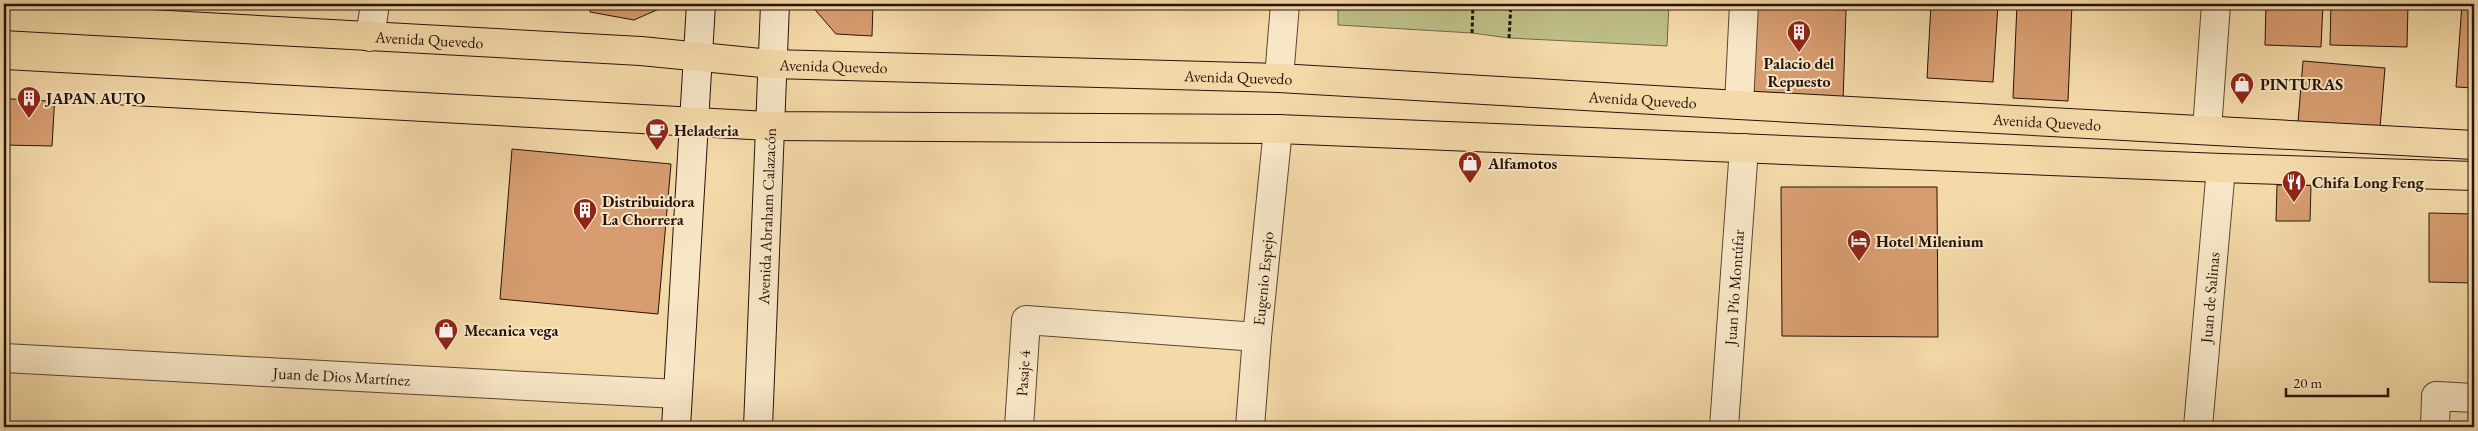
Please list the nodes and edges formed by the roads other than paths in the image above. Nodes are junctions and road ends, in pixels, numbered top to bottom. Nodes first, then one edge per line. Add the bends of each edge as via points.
1 (375, 4) edge
2 (701, 4) edge
3 (775, 4) edge
4 (1285, 4) edge
5 (1744, 4) edge
6 (2216, 4) edge
7 (4, 16) edge
8 (370, 37) junction
9 (698, 58) junction
10 (772, 64) junction
11 (1278, 78) junction
12 (4, 84) edge
13 (1739, 105) junction
14 (695, 120) junction
15 (770, 126) junction
16 (1278, 129) junction
17 (2207, 130) junction
18 (2474, 145) edge
19 (1744, 148) junction
20 (2220, 168) junction
21 (2474, 176) edge
22 (1257, 337) junction
23 (4, 358) edge
24 (677, 394) junction
25 (2474, 398) edge
26 (676, 427) edge
27 (758, 427) edge
28 (1019, 427) edge
29 (1250, 427) edge
30 (1724, 427) edge
31 (2198, 427) edge
32 (2435, 427) edge

1 - 8 street
2 - 9 street
3 - 10 street, Avenida Abraham Calazacón
4 - 11 street
5 - 13 street
6 - 17 street
7 - 8 main road, Avenida Quevedo
8 - 9 main road, Avenida Quevedo via 631,51
9 - 10 main road, Avenida Quevedo
9 - 14 street
10 - 11 main road, Avenida Quevedo
10 - 15 street, Avenida Abraham Calazacón
11 - 13 main road, Avenida Quevedo
12 - 14 main road
13 - 17 main road, Avenida Quevedo
14 - 15 main road
14 - 24 street
15 - 16 main road
15 - 27 street, Avenida Abraham Calazacón
16 - 19 main road
16 - 22 street, Eugenio Espejo
17 - 18 main road, Avenida Quevedo
19 - 20 main road
19 - 30 street, Juan Pío Montúfar
20 - 21 main road
20 - 31 street, Juan de Salinas
22 - 28 street, Pasaje 4 via 1026,320
22 - 29 street, Eugenio Espejo
23 - 24 street, Juan de Dios Martínez
24 - 26 street
25 - 32 street via 2436,396

